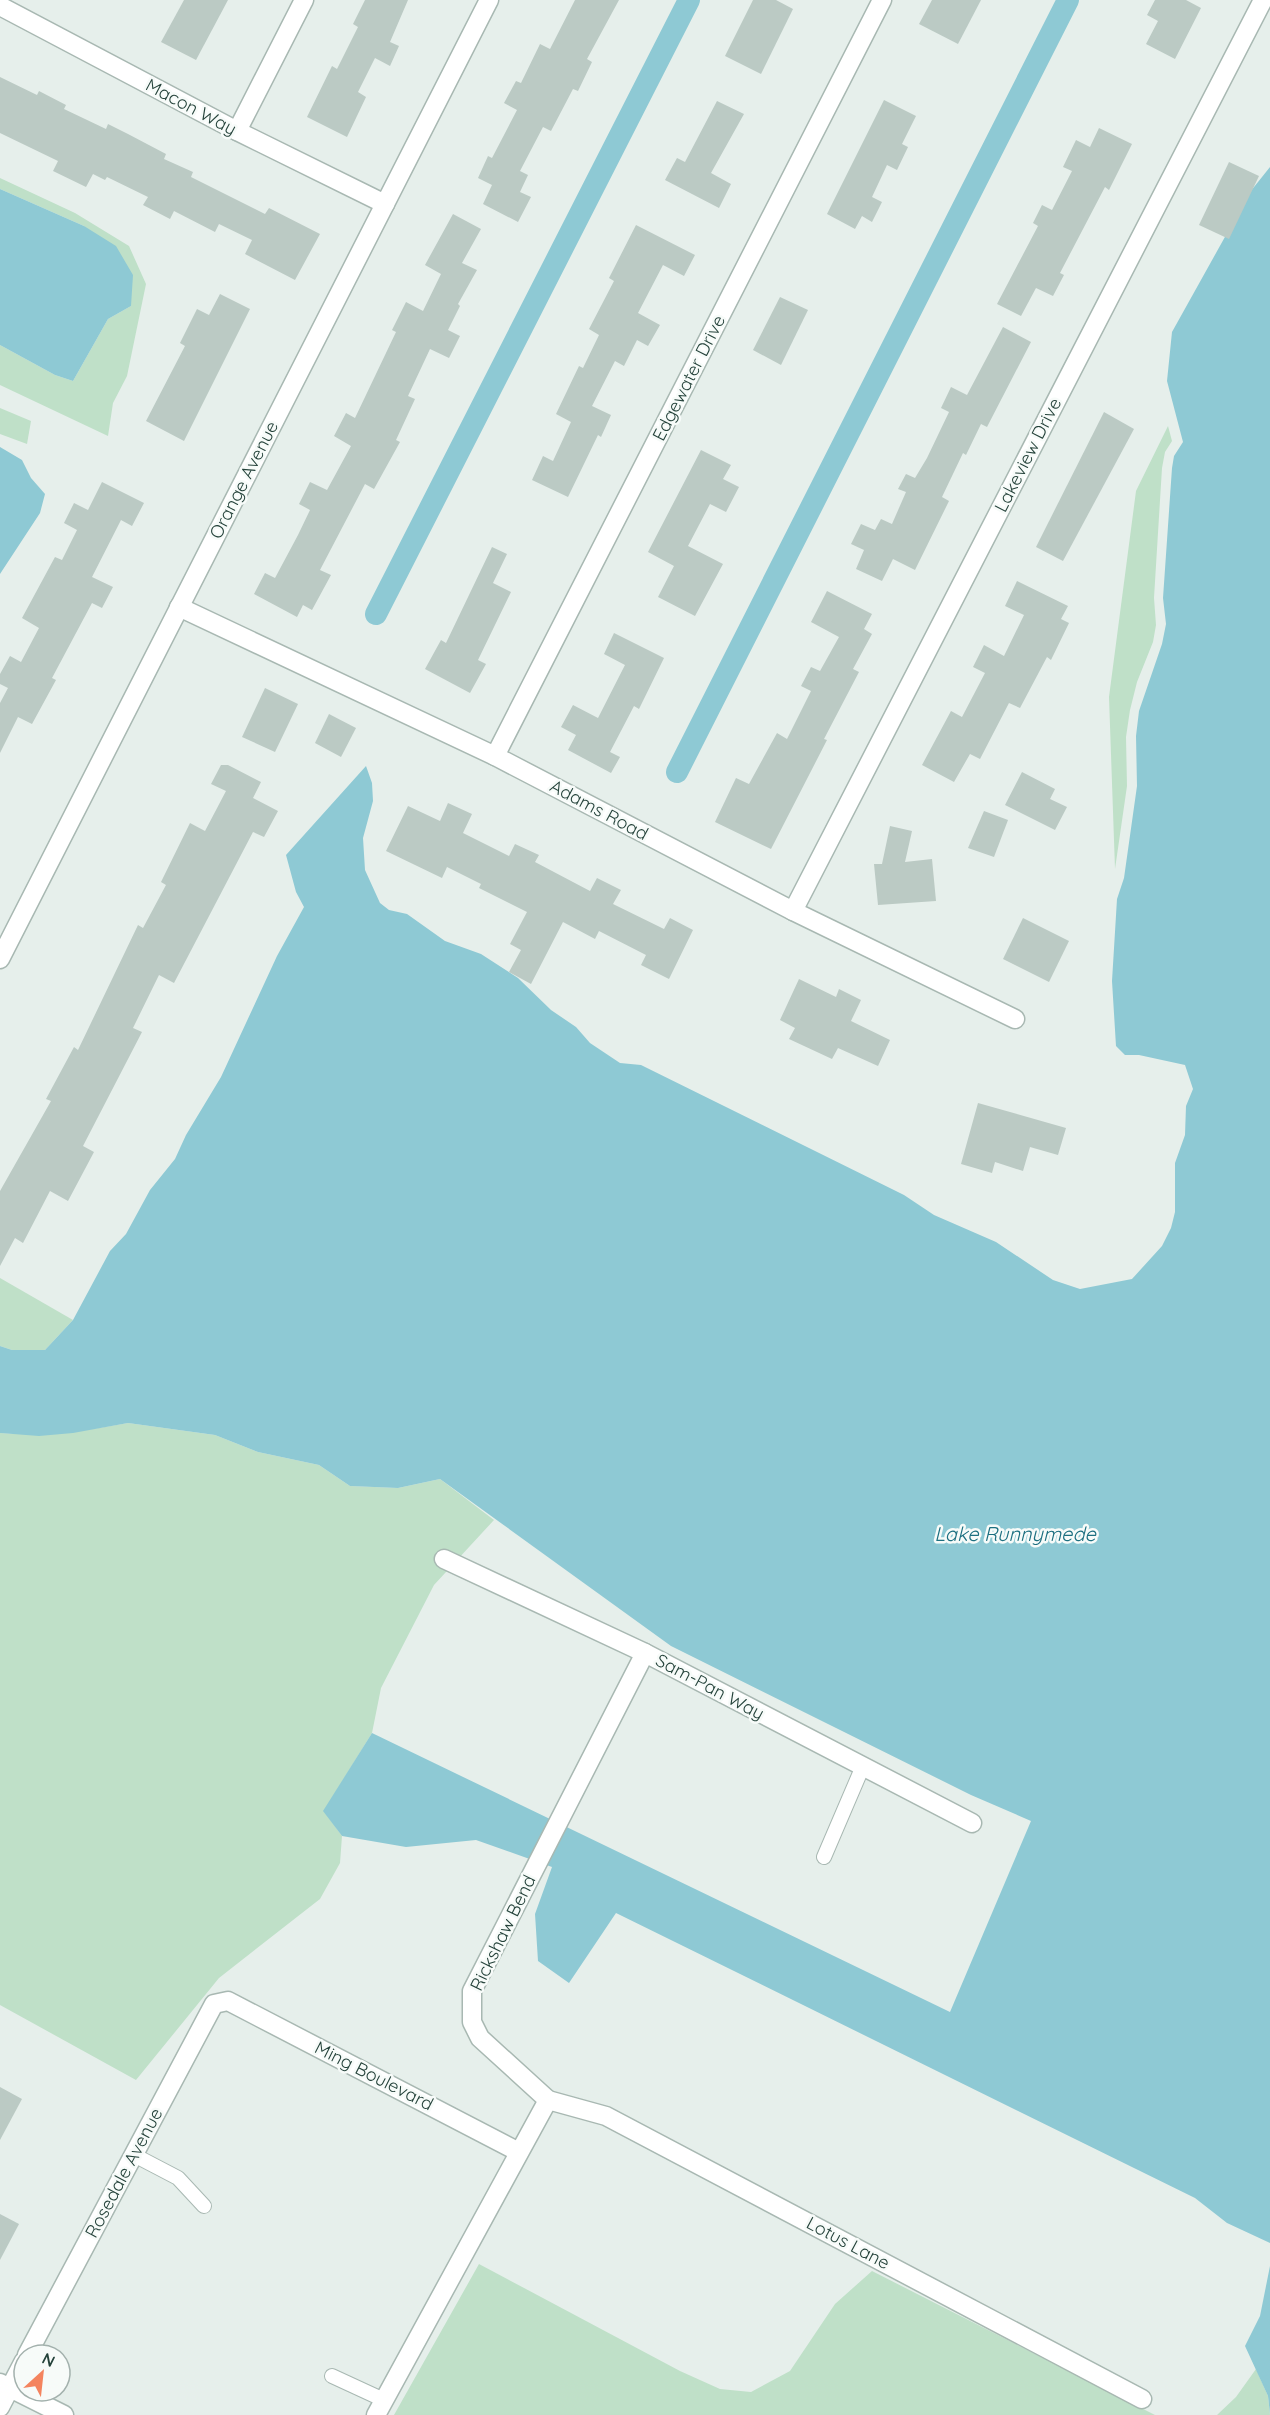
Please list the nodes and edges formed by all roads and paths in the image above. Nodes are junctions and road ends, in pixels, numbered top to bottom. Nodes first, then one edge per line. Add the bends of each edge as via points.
1 (304, 0) edge
2 (489, 0) edge
3 (882, 0) edge
4 (1263, 0) edge
5 (0, 6) edge
6 (237, 131) junction
7 (385, 204) junction
8 (179, 607) junction
9 (495, 756) junction
10 (793, 911) junction
11 (0, 959) edge
12 (1015, 1019) dead end
13 (444, 1559) dead end
14 (645, 1653) junction
15 (863, 1767) junction
16 (972, 1823) dead end
17 (824, 1857) dead end
18 (228, 2001) joint
19 (548, 2100) junction
20 (519, 2152) junction
21 (134, 2155) junction
22 (204, 2206) dead end
23 (33, 2343) edge
24 (332, 2376) dead end
25 (5, 2385) edge
26 (1143, 2399) dead end
27 (0, 2407) edge
28 (380, 2408) edge
29 (64, 2415) edge

1 - 6 street
2 - 7 street, Orange Avenue
3 - 9 street, Edgewater Drive
4 - 10 street, Lakeview Drive
5 - 6 street, Macon Way
6 - 7 street, Macon Way
7 - 8 street, Orange Avenue
8 - 9 street, Adams Road
8 - 11 street, Orange Avenue
9 - 10 street, Adams Road
10 - 12 street, Adams Road
13 - 14 street, Sam-Pan Way
14 - 15 street, Sam-Pan Way
14 - 19 street, Rickshaw Bend via 472,1991 472,2022 480,2038
15 - 16 street, Sam-Pan Way
15 - 17 lane
18 - 20 street, Ming Boulevard
18 - 21 street, Rosedale Avenue via 214,2004
19 - 20 street
19 - 26 street, Lotus Lane via 606,2116
20 - 28 street
21 - 22 lane via 178,2178
21 - 23 street, Rosedale Avenue
24 - 28 lane
25 - 27 street
25 - 29 street

